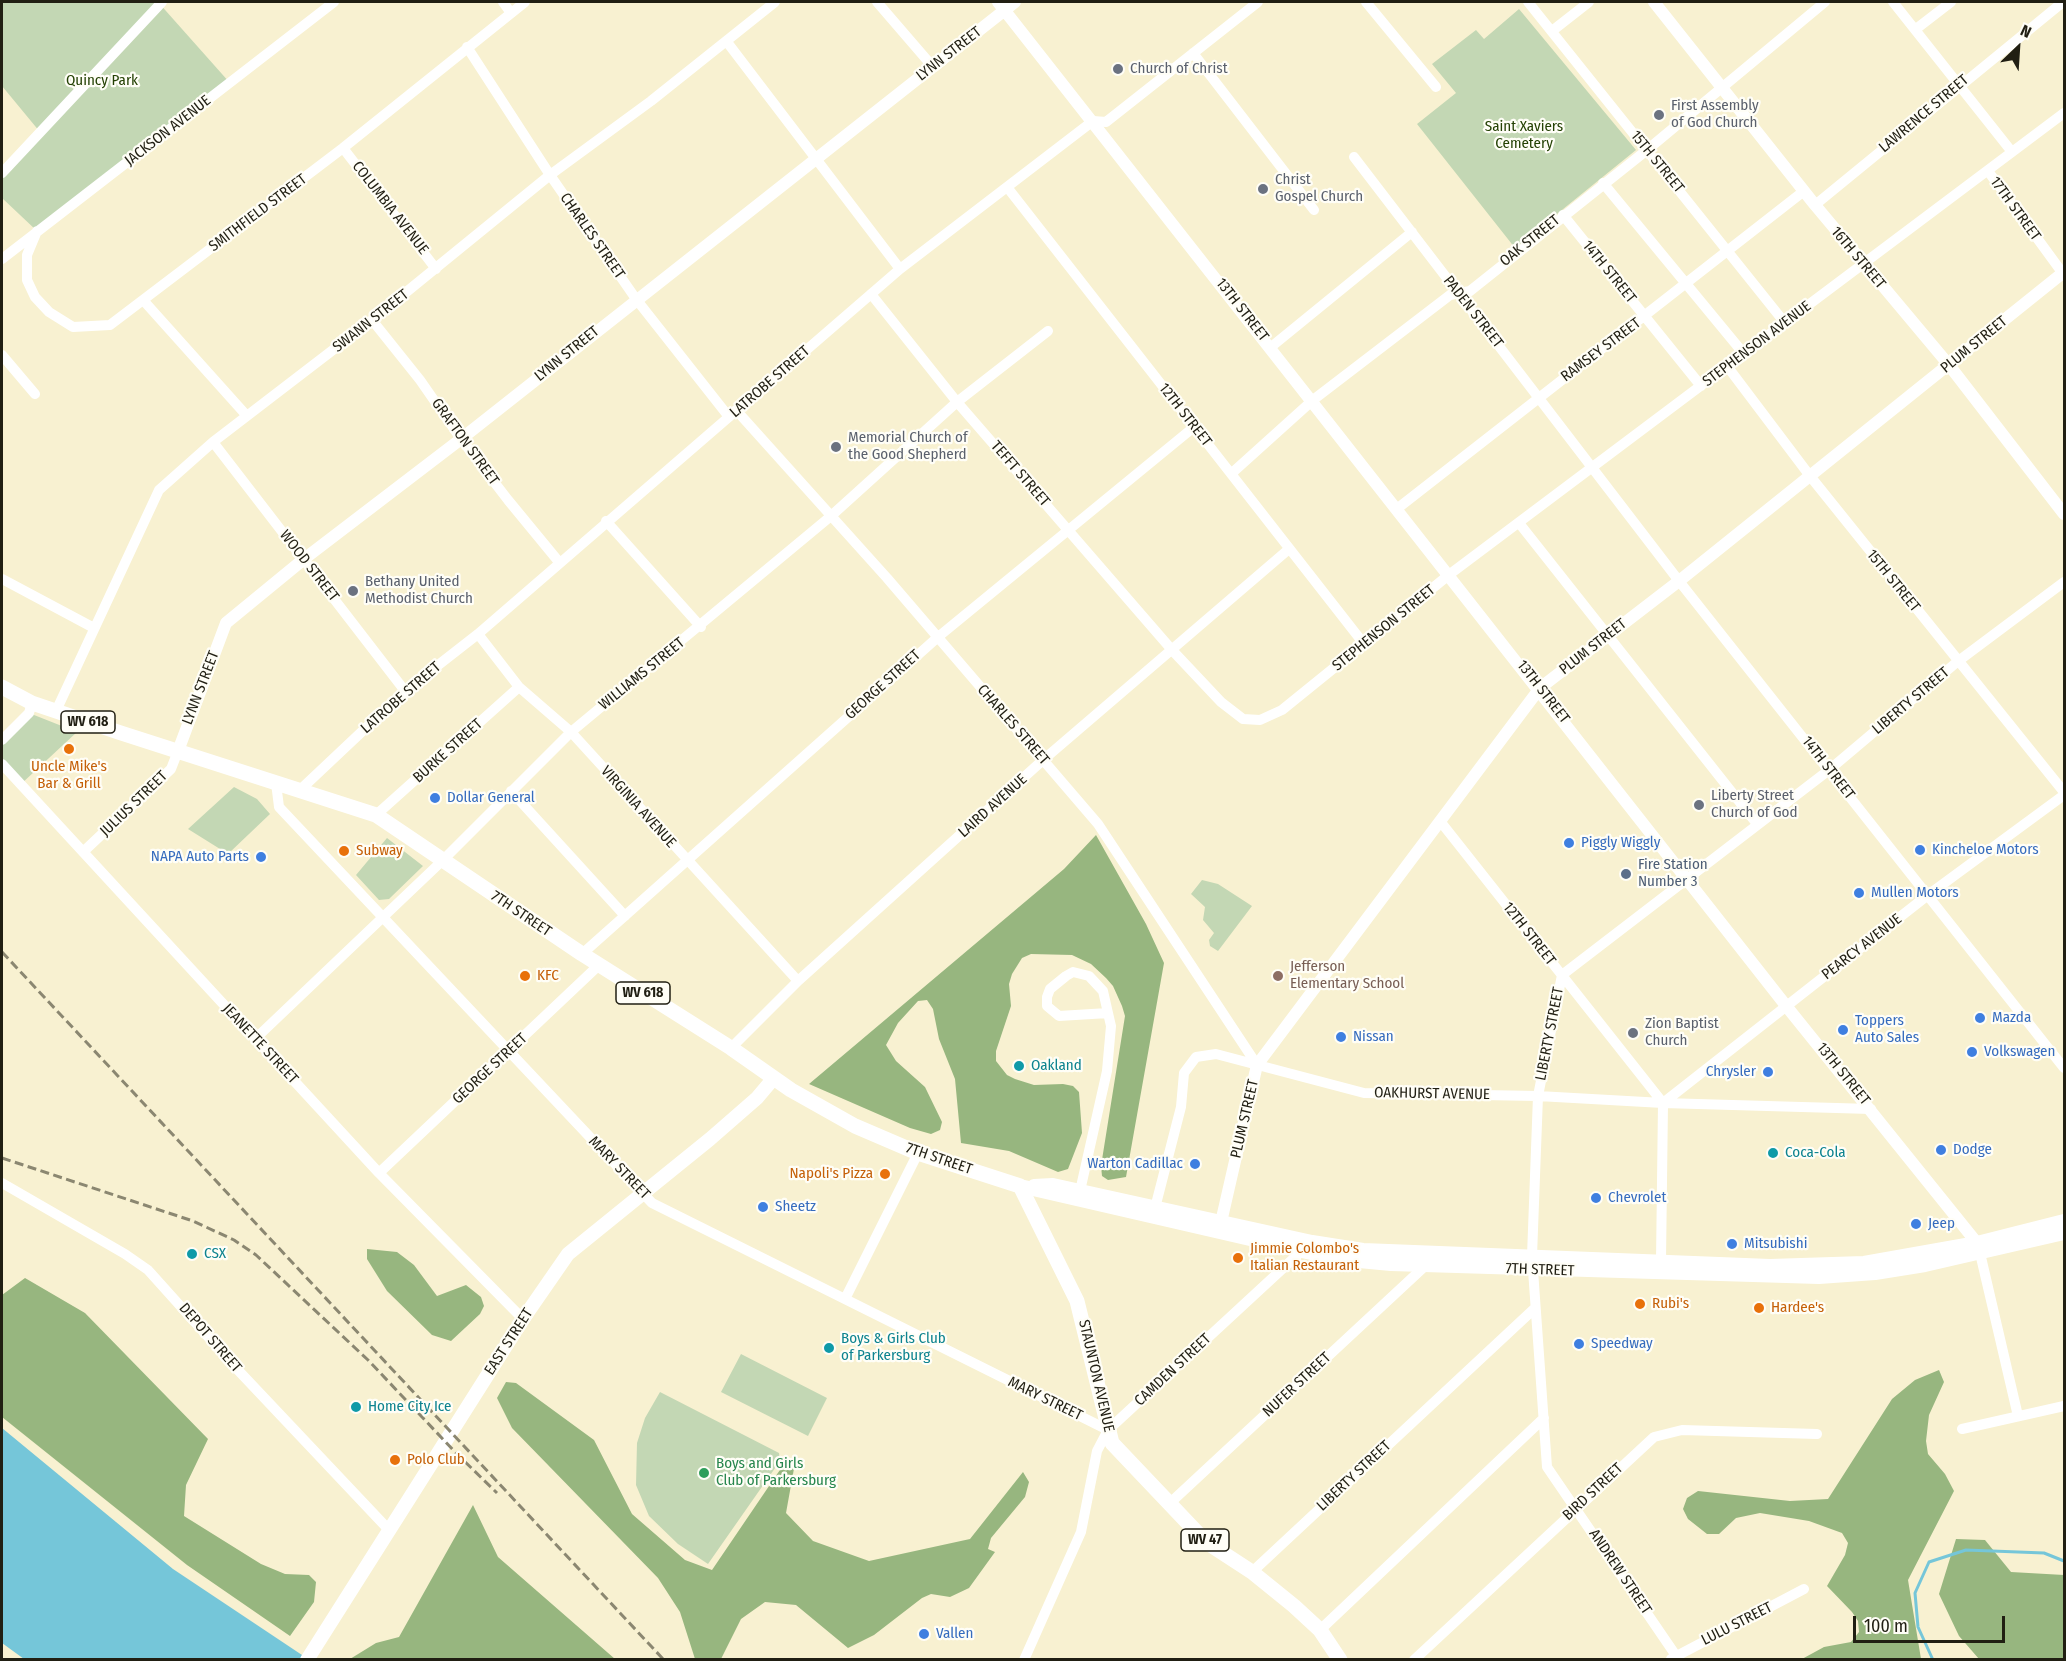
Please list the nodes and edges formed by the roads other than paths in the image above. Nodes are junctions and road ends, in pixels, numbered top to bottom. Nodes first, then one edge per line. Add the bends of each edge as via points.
1 (162, 2) edge
2 (334, 2) edge
3 (503, 2) edge
4 (525, 2) edge
5 (775, 2) edge
6 (877, 2) edge
7 (1015, 2) edge
8 (1258, 2) edge
9 (1366, 2) edge
10 (1528, 2) edge
11 (1589, 2) edge
12 (1654, 2) edge
13 (1825, 2) edge
14 (1893, 2) edge
15 (1951, 2) edge
16 (2062, 2) edge
17 (1001, 6) edge
18 (511, 13) junction
19 (1916, 29) junction
20 (1552, 31) junction
21 (726, 42) junction
22 (467, 46) junction
23 (1193, 53) junction
24 (933, 67) junction
25 (1960, 83) junction
26 (1722, 86) junction
27 (1436, 87) dead end
28 (2064, 116) edge
29 (1093, 121) junction
30 (343, 148) junction
31 (1647, 150) junction
32 (2012, 152) junction
33 (1354, 157) dead end
34 (816, 160) junction
35 (1988, 171) junction
36 (2, 173) edge
37 (550, 175) junction
38 (1604, 183) junction
39 (1006, 187) junction
40 (1804, 191) junction
41 (1815, 205) junction
42 (1314, 210) dead end
43 (1563, 214) junction
44 (37, 231) junction
45 (1412, 232) junction
46 (1728, 251) junction
47 (2, 259) edge
48 (1863, 264) junction
49 (900, 268) junction
50 (436, 269) junction
51 (2064, 274) edge
52 (1686, 285) junction
53 (1459, 293) junction
54 (871, 294) junction
55 (636, 299) junction
56 (143, 300) junction
57 (1646, 316) junction
58 (372, 320) junction
59 (1785, 323) junction
60 (1048, 331) dead end
61 (1271, 347) junction
62 (1744, 354) junction
63 (2, 355) edge
64 (1948, 365) junction
65 (1728, 366) junction
66 (1701, 386) junction
67 (35, 394) dead end
68 (1539, 397) junction
69 (1313, 400) junction
70 (957, 402) junction
71 (733, 414) junction
72 (246, 416) junction
73 (1194, 427) junction
74 (460, 439) junction
75 (213, 442) junction
76 (1593, 467) junction
77 (1232, 472) junction
78 (1810, 476) junction
79 (1398, 508) junction
80 (2064, 514) edge
81 (831, 516) junction
82 (606, 522) junction
83 (1519, 523) junction
84 (1067, 529) junction
85 (1289, 549) junction
86 (304, 559) junction
87 (559, 562) junction
88 (1450, 574) junction
89 (2, 579) edge
90 (1679, 581) junction
91 (2064, 582) edge
92 (701, 627) junction
93 (94, 628) junction
94 (478, 634) junction
95 (1609, 635) junction
96 (938, 637) junction
97 (1364, 644) junction
98 (1172, 650) junction
99 (1957, 662) junction
100 (2, 687) edge
101 (519, 687) junction
102 (1540, 688) junction
103 (405, 691) junction
104 (32, 703) junction
105 (56, 711) junction
106 (571, 732) junction
107 (2, 740) edge
108 (178, 751) junction
109 (1043, 760) junction
110 (2, 764) edge
111 (1829, 770) junction
112 (276, 783) junction
113 (300, 790) junction
114 (511, 792) junction
115 (2064, 794) edge
116 (376, 815) junction
117 (1440, 821) junction
118 (1757, 824) junction
119 (83, 852) junction
120 (442, 861) junction
121 (686, 861) junction
122 (1688, 876) junction
123 (1928, 895) junction
124 (625, 916) junction
125 (383, 917) junction
126 (582, 954) junction
127 (599, 965) junction
128 (1562, 975) junction
129 (798, 981) junction
130 (1787, 1007) junction
131 (1108, 1013) junction
132 (255, 1039) junction
133 (731, 1048) junction
134 (510, 1051) junction
135 (2063, 1063) edge
136 (1257, 1065) junction
137 (773, 1079) junction
138 (1538, 1096) junction
139 (1663, 1103) junction
140 (1871, 1109) junction
141 (918, 1153) junction
142 (379, 1173) junction
143 (2, 1183) edge
144 (1020, 1186) junction
145 (1080, 1191) junction
146 (641, 1193) junction
147 (1155, 1208) junction
148 (2064, 1221) edge
149 (1220, 1227) junction
150 (2064, 1233) edge
151 (1307, 1246) junction
152 (1978, 1248) junction
153 (1661, 1261) junction
154 (1532, 1263) junction
155 (1425, 1266) junction
156 (845, 1299) junction
157 (1534, 1309) junction
158 (523, 1319) junction
159 (2064, 1406) edge
160 (2018, 1416) junction
161 (1544, 1418) junction
162 (1962, 1429) dead end
163 (1108, 1430) junction
164 (1816, 1434) dead end
165 (1169, 1504) junction
166 (1576, 1508) junction
167 (389, 1530) junction
168 (1252, 1572) junction
169 (1804, 1589) dead end
170 (1320, 1630) junction
171 (1675, 1658) edge
172 (307, 1659) edge
173 (1024, 1659) edge
174 (1340, 1659) edge
175 (1413, 1659) edge

1 - 36 street
2 - 44 street, JACKSON AVENUE
3 - 18 street
4 - 18 street, SMITHFIELD STREET
5 - 21 street, SWANN STREET
6 - 24 street
7 - 17 street, LYNN STREET
8 - 23 street, LATROBE STREET
9 - 27 street
10 - 20 street, 15TH STREET
11 - 20 street
12 - 26 street, 16TH STREET
13 - 26 street, OAK STREET
14 - 19 street
15 - 19 street
16 - 25 street, LAWRENCE STREET
17 - 24 street, LYNN STREET
17 - 29 street, 13TH STREET
18 - 22 street, SMITHFIELD STREET
19 - 25 street
20 - 31 street, 15TH STREET
21 - 34 street
21 - 37 street, SWANN STREET
22 - 30 street, SMITHFIELD STREET
22 - 37 street, CHARLES STREET
23 - 29 street, LATROBE STREET via 1106,122
23 - 42 street
24 - 34 street, LYNN STREET
25 - 32 street
25 - 41 street, LAWRENCE STREET
26 - 31 street, OAK STREET
26 - 40 street, 16TH STREET
28 - 32 street, STEPHENSON AVENUE
29 - 39 street, LATROBE STREET
29 - 61 street, 13TH STREET
30 - 50 street, COLUMBIA AVENUE
30 - 56 street, SMITHFIELD STREET
31 - 38 street, OAK STREET
31 - 46 street, 15TH STREET
32 - 35 street, STEPHENSON AVENUE
33 - 45 street, PADEN STREET
34 - 49 street
34 - 55 street, LYNN STREET
35 - 48 street, STEPHENSON AVENUE
35 - 51 street, 17TH STREET
37 - 50 street, SWANN STREET
37 - 55 street, CHARLES STREET
38 - 43 street, OAK STREET
38 - 52 street
39 - 49 street, LATROBE STREET
39 - 73 street, 12TH STREET
40 - 41 street, 16TH STREET
40 - 46 street, RAMSEY STREET
41 - 48 street, 16TH STREET
43 - 53 street, OAK STREET via 1470,291
43 - 57 street, 14TH STREET
44 - 47 street, JACKSON AVENUE
44 - 56 street, SMITHFIELD STREET via 27,255 27,280 35,297 49,312 73,327 110,325
45 - 53 street, PADEN STREET
45 - 61 street
46 - 52 street, RAMSEY STREET
46 - 59 street, 15TH STREET
48 - 59 street, STEPHENSON AVENUE
48 - 64 street, 16TH STREET
49 - 54 street, LATROBE STREET
50 - 58 street, SWANN STREET
51 - 64 street, PLUM STREET
52 - 57 street, RAMSEY STREET
52 - 62 street
53 - 68 street, PADEN STREET
53 - 69 street, OAK STREET via 1450,295
54 - 70 street, TEFFT STREET
54 - 71 street, LATROBE STREET
55 - 71 street, CHARLES STREET
55 - 74 street, LYNN STREET
56 - 72 street
57 - 66 street, 14TH STREET
57 - 68 street, RAMSEY STREET
58 - 72 street, SWANN STREET
58 - 74 street, GRAFTON STREET
59 - 62 street, STEPHENSON AVENUE
60 - 70 street, WILLIAMS STREET
61 - 69 street, 13TH STREET
62 - 65 street, STEPHENSON AVENUE
63 - 67 street
64 - 78 street, PLUM STREET
64 - 80 street, 16TH STREET
65 - 66 street, STEPHENSON AVENUE
65 - 78 street, 15TH STREET
66 - 76 street, STEPHENSON AVENUE
68 - 76 street, PADEN STREET
68 - 79 street, RAMSEY STREET
69 - 77 street, OAK STREET
69 - 79 street, 13TH STREET
70 - 81 street, WILLIAMS STREET
70 - 84 street, TEFFT STREET
71 - 81 street, CHARLES STREET
71 - 82 street, LATROBE STREET
72 - 75 street, SWANN STREET
73 - 77 street, 12TH STREET
73 - 84 street, GEORGE STREET
74 - 86 street, LYNN STREET
74 - 87 street, GRAFTON STREET
75 - 86 street, WOOD STREET
75 - 93 street, SWANN STREET via 159,490
76 - 83 street, STEPHENSON AVENUE
76 - 90 street, 14TH STREET
77 - 85 street, 12TH STREET
78 - 90 street, PLUM STREET
78 - 99 street, 15TH STREET
79 - 88 street, 13TH STREET
81 - 92 street, WILLIAMS STREET
81 - 96 street, CHARLES STREET
82 - 87 street, LATROBE STREET
82 - 92 street
83 - 88 street, STEPHENSON AVENUE
83 - 95 street
84 - 96 street, GEORGE STREET
84 - 98 street, TEFFT STREET
85 - 97 street, 12TH STREET
85 - 98 street, LAIRD AVENUE
86 - 103 street, WOOD STREET
86 - 108 street, LYNN STREET via 226,623
87 - 94 street, LATROBE STREET
88 - 97 street, STEPHENSON STREET
88 - 102 street, 13TH STREET
89 - 93 street
90 - 95 street, PLUM STREET
90 - 111 street, 14TH STREET
91 - 99 street, LIBERTY STREET
92 - 106 street, WILLIAMS STREET
93 - 105 street, SWANN STREET
94 - 101 street, VIRGINIA AVENUE
94 - 103 street, LATROBE STREET
95 - 102 street, PLUM STREET
95 - 118 street
96 - 109 street, CHARLES STREET
96 - 121 street, GEORGE STREET
97 - 98 street, STEPHENSON STREET via 1282,710 1260,720 1243,719 1221,702
98 - 109 street, LAIRD AVENUE
99 - 111 street, LIBERTY STREET
99 - 115 street, 15TH STREET
100 - 104 main road, 7TH STREET / WV 618
101 - 106 street, VIRGINIA AVENUE
101 - 116 street, BURKE STREET
102 - 117 street, PLUM STREET
102 - 122 street, 13TH STREET
103 - 113 street, LATROBE STREET
104 - 105 main road, 7TH STREET / WV 618
104 - 107 street via 28,713
105 - 108 main road, 7TH STREET / WV 618
106 - 114 street, WILLIAMS STREET
106 - 121 street, VIRGINIA AVENUE
108 - 112 main road, 7TH STREET / WV 618
108 - 119 street, JULIUS STREET via 171,769
109 - 129 street, LAIRD AVENUE
109 - 136 street, CHARLES STREET via 1098,824
110 - 119 street, JEANETTE STREET
111 - 118 street, LIBERTY STREET
111 - 123 street, 14TH STREET
112 - 113 main road, 7TH STREET / WV 618
112 - 125 street, MARY STREET via 279,807
113 - 116 main road, 7TH STREET / WV 618
114 - 120 street, WILLIAMS STREET
114 - 124 street
115 - 123 street, PEARCY AVENUE
116 - 120 main road, 7TH STREET / WV 618
117 - 128 street, 12TH STREET
117 - 136 street, PLUM STREET
118 - 122 street, LIBERTY STREET
119 - 132 street, JEANETTE STREET
120 - 125 street, WILLIAMS STREET
120 - 126 main road, 7TH STREET / WV 618
121 - 124 street, GEORGE STREET
121 - 129 street, VIRGINIA AVENUE
122 - 128 street, LIBERTY STREET
122 - 130 street, 13TH STREET
123 - 130 street, PEARCY AVENUE
123 - 135 street, 14TH STREET
124 - 126 street, GEORGE STREET
125 - 132 street, WILLIAMS STREET
125 - 134 street, MARY STREET
126 - 127 main road, 7TH STREET / WV 618
127 - 133 main road, 7TH STREET / WV 618
127 - 134 street, GEORGE STREET
128 - 138 street, LIBERTY STREET
128 - 139 street, 12TH STREET
129 - 133 street, LAIRD AVENUE
130 - 139 street, PEARCY AVENUE
130 - 140 street, 13TH STREET
131 - 131 street via 1103,991 1089,976 1073,972 1065,975 1047,997 1047,1006 1059,1016
131 - 145 street via 1111,1026 1107,1071
132 - 142 street, JEANETTE STREET
133 - 137 main road, 7TH STREET / WV 618
134 - 142 street, GEORGE STREET
134 - 146 street, MARY STREET
136 - 138 street, OAKHURST AVENUE via 1364,1094
136 - 147 street, OAKHURST AVENUE via 1216,1054 1196,1057 1184,1073 1181,1107
136 - 149 street, PLUM STREET
137 - 141 main road, 7TH STREET / WV 618 via 855,1126
137 - 146 main road, EAST STREET via 710,1139
138 - 139 street, OAKHURST AVENUE
138 - 154 street, LIBERTY STREET
139 - 140 street
139 - 153 street
140 - 152 street, 13TH STREET
141 - 144 main road, 7TH STREET / WV 618
141 - 156 street
142 - 158 street, JEANETTE STREET
143 - 167 street, DEPOT STREET via 148,1270
144 - 145 main road, 7TH STREET / WV 618 via 1053,1185
144 - 149 main road, 7TH STREET / WV 618
144 - 163 main road, STAUNTON AVENUE / WV 47 via 1077,1301
145 - 147 main road, 7TH STREET / WV 618
146 - 156 street, MARY STREET via 652,1203
146 - 158 main road, EAST STREET via 568,1254
147 - 149 main road, 7TH STREET / WV 618
148 - 152 main road, 7TH STREET / WV 618
149 - 151 main road, 7TH STREET / WV 618
150 - 152 main road, 7TH STREET / WV 618
151 - 154 main road, 7TH STREET / WV 618
151 - 155 main road, 7TH STREET / WV 618 via 1362,1262
151 - 163 street, CAMDEN STREET
152 - 153 main road, 7TH STREET / WV 618 via 1864,1263 1770,1266
152 - 154 main road, 7TH STREET / WV 618 via 1875,1273 1819,1277
152 - 160 street, 13TH STREET
153 - 154 main road, 7TH STREET / WV 618
154 - 155 main road, 7TH STREET / WV 618
154 - 157 street, LIBERTY STREET
155 - 165 street, NUFER STREET
156 - 163 street, MARY STREET
157 - 161 street, ANDREW STREET
157 - 168 street, LIBERTY STREET
158 - 167 main road, EAST STREET
159 - 160 street
160 - 162 street
161 - 166 street, ANDREW STREET via 1547,1467
161 - 170 street
163 - 165 main road, STAUNTON AVENUE / WV 47 via 1112,1443
163 - 173 street, CAMDEN STREET via 1097,1451 1081,1532
164 - 166 street, BIRD STREET via 1682,1430 1664,1433 1645,1444
165 - 168 main road, STAUNTON AVENUE / WV 47 via 1206,1542
166 - 171 street, ANDREW STREET
166 - 175 street, BIRD STREET
167 - 172 main road, EAST STREET
168 - 170 main road, STAUNTON AVENUE / WV 47
169 - 171 street, LULU STREET
170 - 174 main road, STAUNTON AVENUE / WV 47

